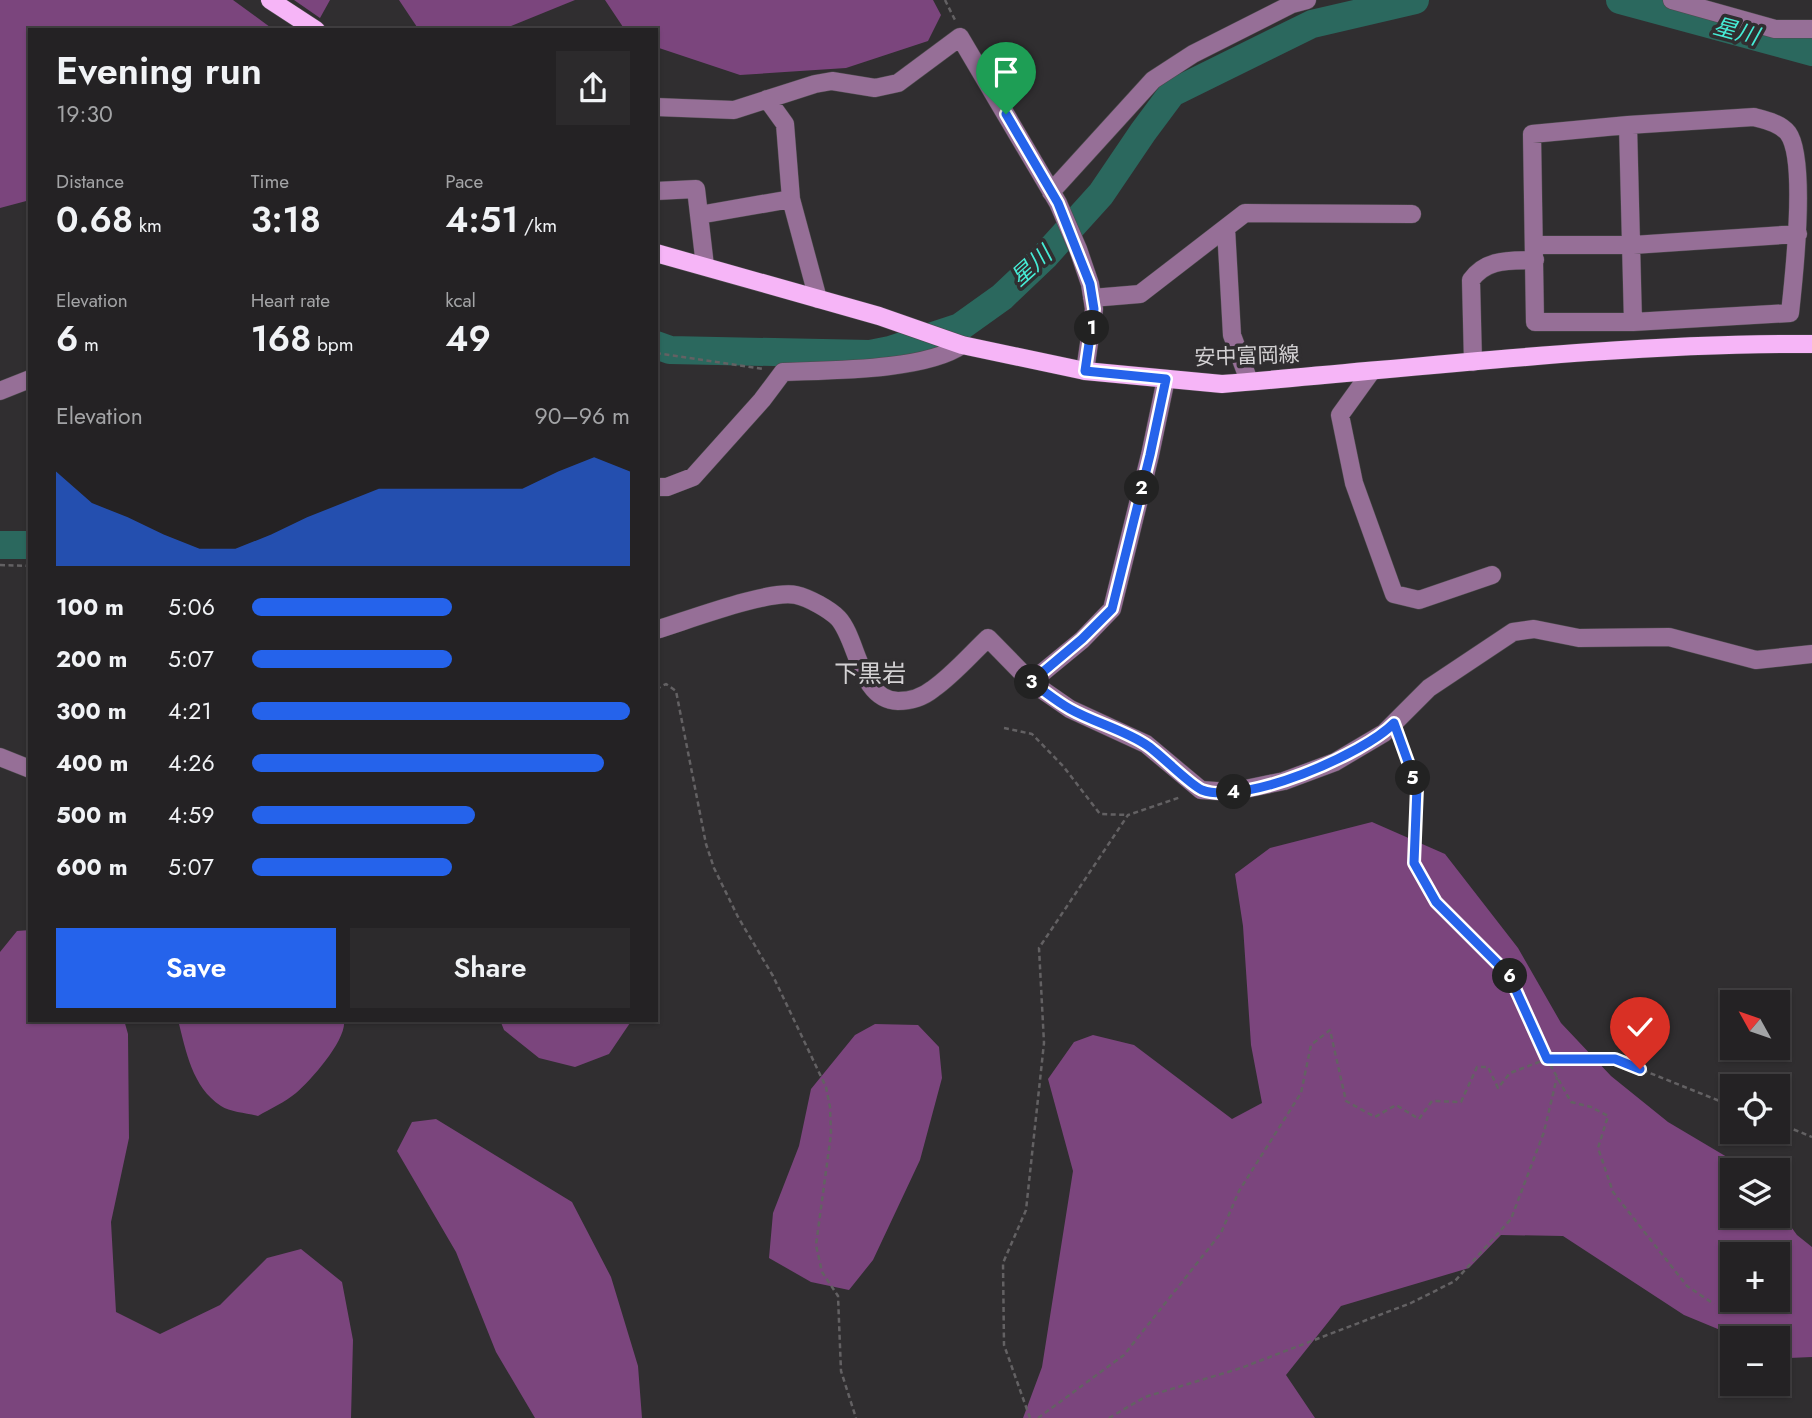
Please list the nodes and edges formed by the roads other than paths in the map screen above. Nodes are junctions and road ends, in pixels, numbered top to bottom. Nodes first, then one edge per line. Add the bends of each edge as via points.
1 (270, 0) edge
2 (1307, 0) edge
3 (1672, 0) edge
4 (313, 28) edge
5 (1812, 29) edge
6 (767, 99) junction
7 (658, 107) edge
8 (1628, 125) junction
9 (658, 191) edge
10 (1054, 198) junction
11 (791, 199) junction
12 (1412, 214) dead end
13 (699, 215) junction
14 (1226, 228) junction
15 (1798, 234) junction
16 (1633, 245) junction
17 (1535, 252) junction
18 (658, 254) edge
19 (705, 266) junction
20 (1092, 298) junction
21 (818, 299) junction
22 (1633, 322) junction
23 (958, 344) junction
24 (1812, 344) edge
25 (1473, 362) junction
26 (1085, 371) junction
27 (1371, 372) junction
28 (1166, 379) junction
29 (28, 380) edge
30 (1248, 381) junction
31 (0, 391) edge
32 (658, 487) edge
33 (1492, 575) dead end
34 (658, 629) edge
35 (1812, 654) edge
36 (1031, 682) junction
37 (0, 757) edge
38 (28, 768) edge

1 - 4 main road
2 - 10 street via 1193,54 1153,80
3 - 5 street via 1775,29
6 - 7 street via 734,110
6 - 10 street via 832,81 875,88 898,83 960,37
6 - 11 street via 785,124
8 - 15 street via 1754,117 1772,122 1786,131 1794,145
8 - 16 street
8 - 17 street via 1532,134
9 - 13 street via 696,188
10 - 20 street via 1078,249
11 - 13 street
11 - 21 street
12 - 14 street via 1245,214
13 - 19 street
14 - 20 street via 1140,294
14 - 30 street via 1231,335
15 - 16 street
15 - 22 street via 1790,313
16 - 17 street
16 - 22 street
17 - 22 street via 1535,323
17 - 25 street via 1494,262 1479,269 1471,280
18 - 19 main road, 安中富岡線
19 - 21 main road, 安中富岡線
20 - 26 street
21 - 23 main road, 安中富岡線
23 - 26 main road, 安中富岡線
23 - 32 street via 950,353 876,368 783,372 693,477
24 - 25 main road, 安中富岡線 via 1621,349
25 - 27 main road, 安中富岡線
26 - 28 main road, 安中富岡線
27 - 30 main road, 安中富岡線
27 - 33 street via 1340,415 1354,483 1394,594 1419,600
28 - 30 main road, 安中富岡線 via 1222,384
28 - 36 street via 1112,609
29 - 31 street
34 - 36 street via 773,595 796,595 839,619 867,680 886,699 919,698 988,638
35 - 36 street via 1756,660 1669,637 1579,638 1534,629 1513,632 1429,688 1384,733 1335,762 1284,781 1231,792 1201,790 1146,744 1070,709
37 - 38 street

